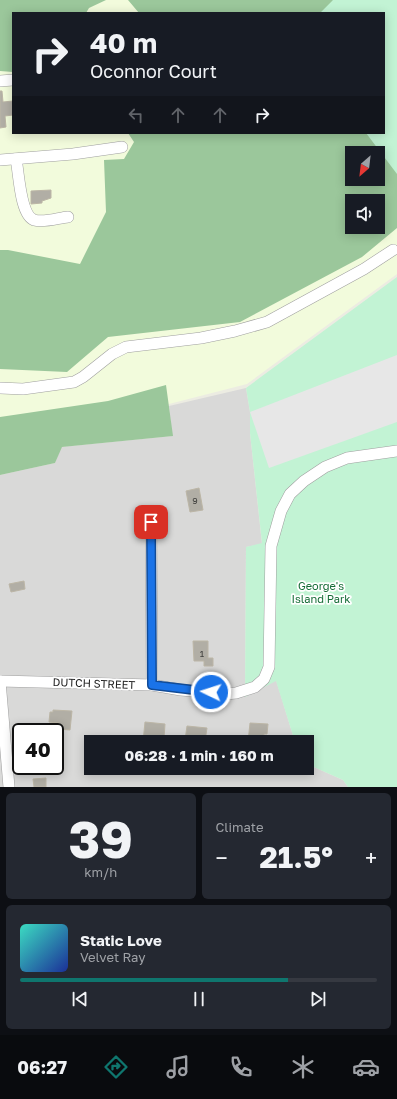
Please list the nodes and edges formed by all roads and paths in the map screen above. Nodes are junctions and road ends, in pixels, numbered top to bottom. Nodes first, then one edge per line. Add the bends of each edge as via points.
1 (12, 80) edge
2 (0, 82) edge
3 (122, 147) dead end
4 (16, 159) junction
5 (0, 160) edge
6 (68, 217) dead end
7 (392, 250) dead end
8 (0, 388) edge
9 (397, 451) edge
10 (151, 522) dead end
11 (0, 681) edge
12 (152, 685) junction
13 (9, 787) edge

1 - 2 street
3 - 4 street
4 - 5 street
4 - 6 street via 27,214 34,220
7 - 8 street via 364,269 267,322 201,338 126,347 112,354 74,382 23,389
9 - 12 street, DUTCH STREET via 348,458 325,467 304,480 290,494 281,511 271,546 268,667 264,679 255,687 236,693 181,690
10 - 12 street
11 - 12 street, DUTCH STREET
11 - 13 street

